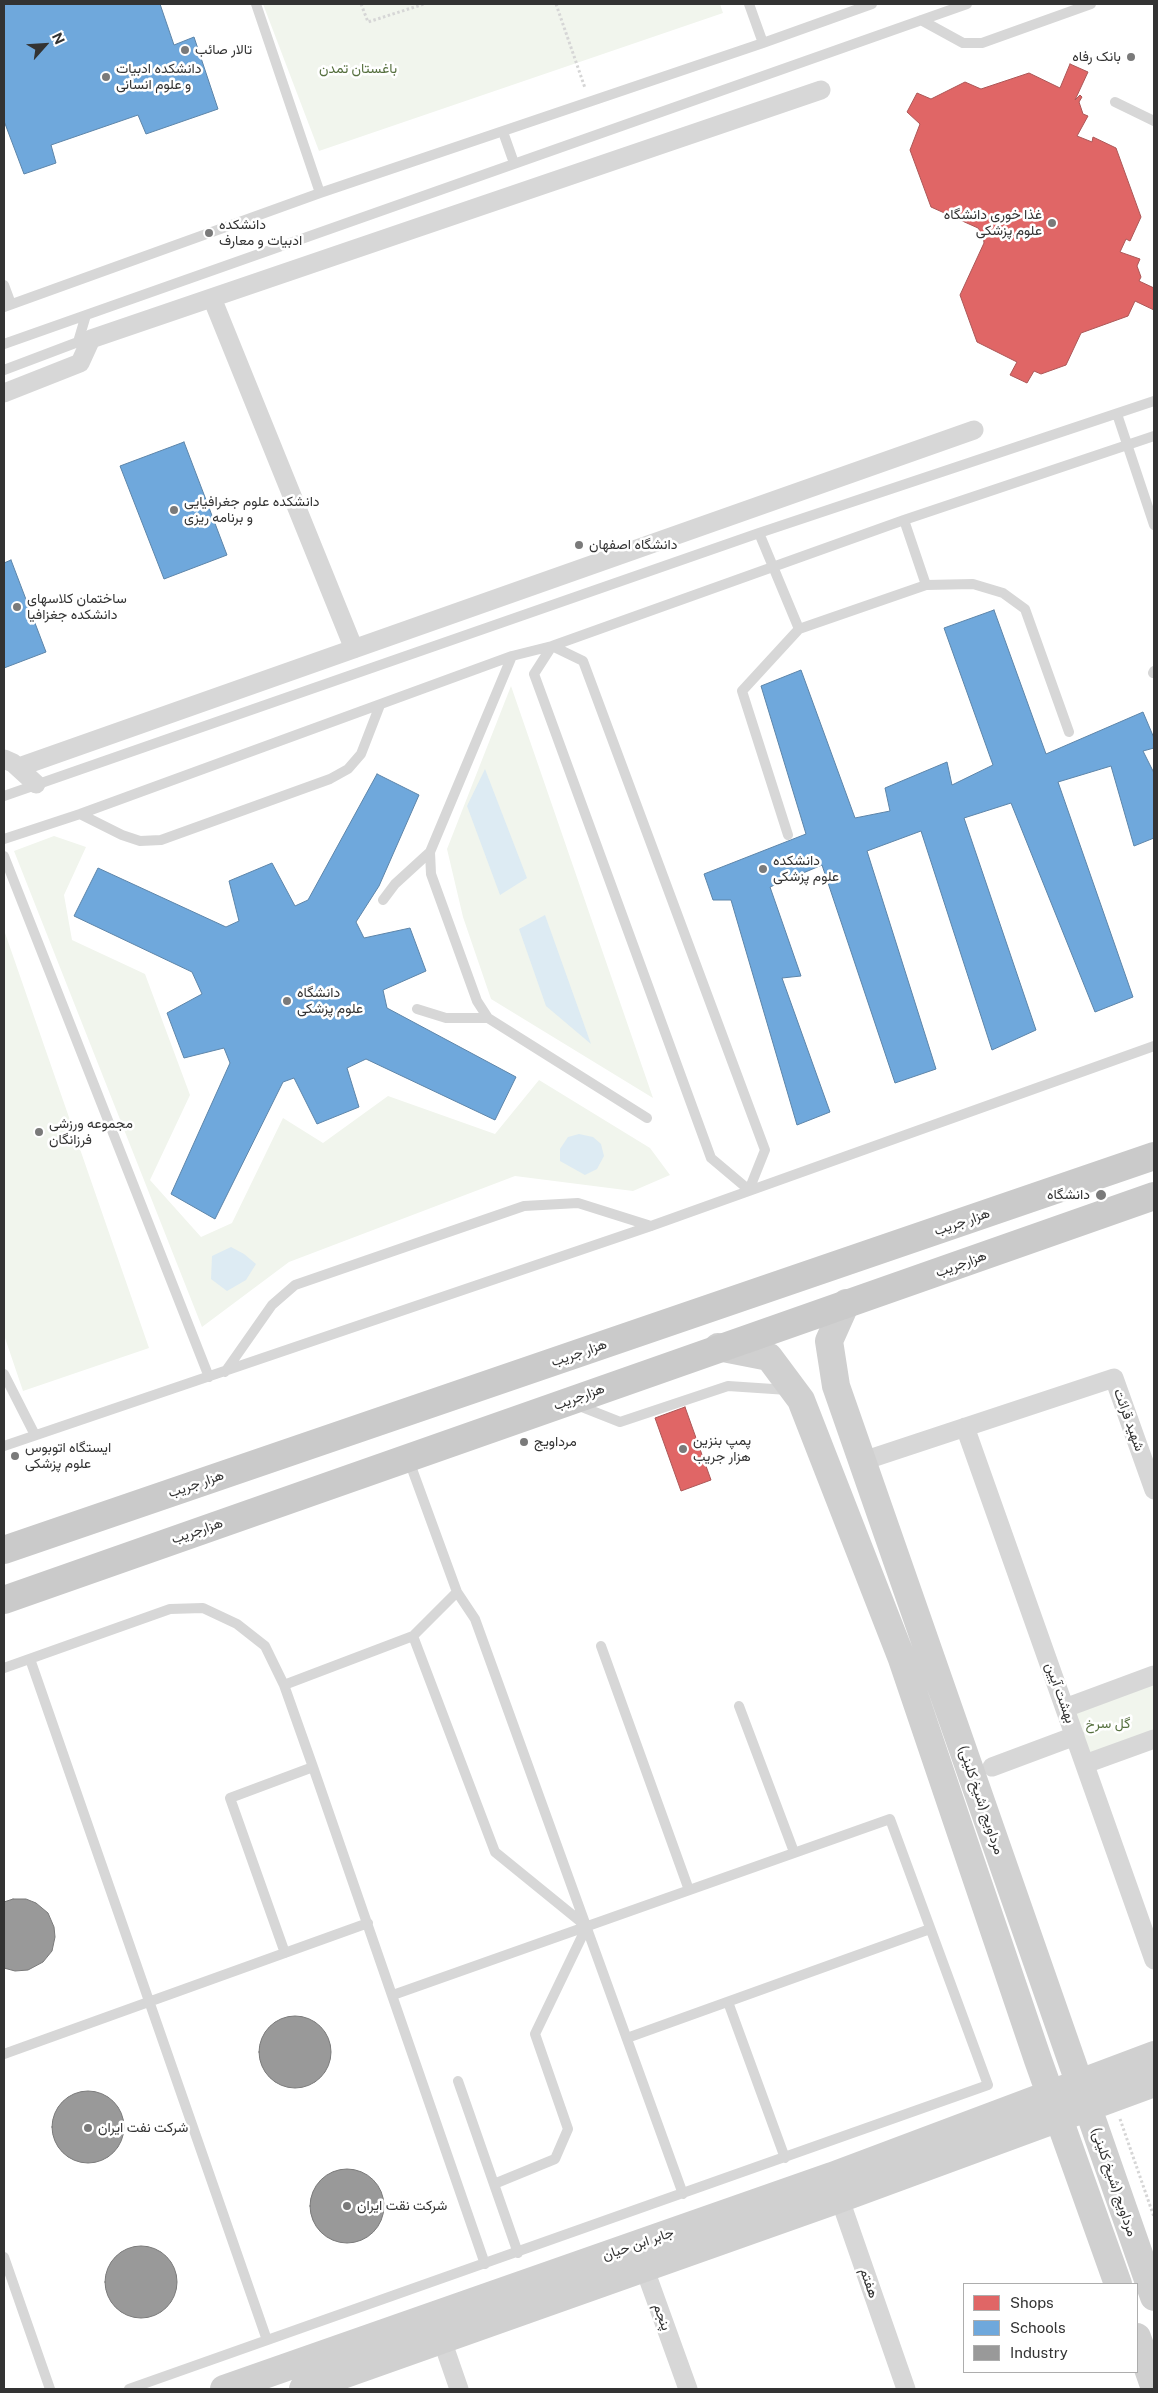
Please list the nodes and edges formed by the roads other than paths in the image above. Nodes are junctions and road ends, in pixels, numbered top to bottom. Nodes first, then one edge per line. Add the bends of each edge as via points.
1 (256, 4) edge
2 (749, 4) edge
3 (872, 4) edge
4 (967, 4) edge
5 (1091, 4) edge
6 (921, 20) junction
7 (763, 43) junction
8 (821, 90) dead end
9 (1115, 102) dead end
10 (1154, 121) edge
11 (503, 132) junction
12 (514, 164) junction
13 (320, 193) junction
14 (4, 285) edge
15 (212, 298) junction
16 (7, 306) edge
17 (86, 315) junction
18 (4, 344) edge
19 (4, 370) edge
20 (4, 393) edge
21 (1154, 401) edge
22 (1117, 414) junction
23 (974, 430) dead end
24 (1154, 436) edge
25 (1128, 445) junction
26 (904, 520) junction
27 (1154, 525) edge
28 (759, 533) junction
29 (772, 568) junction
30 (926, 586) junction
31 (799, 629) junction
32 (552, 646) junction
33 (354, 649) junction
34 (512, 656) junction
35 (380, 705) junction
36 (1069, 732) dead end
37 (11, 763) edge
38 (36, 784) junction
39 (4, 796) edge
40 (80, 814) junction
41 (788, 835) dead end
42 (4, 840) edge
43 (430, 852) junction
44 (4, 856) edge
45 (383, 900) dead end
46 (417, 1009) dead end
47 (488, 1018) junction
48 (1154, 1046) edge
49 (647, 1118) dead end
50 (1154, 1156) edge
51 (749, 1190) junction
52 (1154, 1196) edge
53 (650, 1226) junction
54 (846, 1303) junction
55 (718, 1347) junction
56 (225, 1372) junction
57 (4, 1374) edge
58 (209, 1377) junction
59 (794, 1391) junction
60 (567, 1401) junction
61 (965, 1427) junction
62 (35, 1435) junction
63 (4, 1446) edge
64 (408, 1457) junction
65 (863, 1462) junction
66 (1154, 1490) edge
67 (4, 1550) edge
68 (457, 1592) junction
69 (4, 1600) edge
70 (413, 1636) junction
71 (601, 1646) dead end
72 (929, 1650) junction
73 (30, 1659) junction
74 (902, 1659) junction
75 (4, 1668) edge
76 (1154, 1675) edge
77 (284, 1685) junction
78 (738, 1706) dead end
79 (1065, 1708) junction
80 (1075, 1736) junction
81 (1154, 1738) edge
82 (1085, 1764) junction
83 (313, 1767) junction
84 (992, 1768) dead end
85 (794, 1852) junction
86 (689, 1890) junction
87 (368, 1923) junction
88 (586, 1926) junction
89 (930, 1929) junction
90 (285, 1953) junction
91 (1154, 1960) edge
92 (393, 1995) junction
93 (150, 2001) junction
94 (728, 2002) junction
95 (627, 2038) junction
96 (4, 2054) edge
97 (1154, 2055) edge
98 (458, 2081) dead end
99 (1154, 2083) edge
100 (1094, 2097) junction
101 (1055, 2107) junction
102 (785, 2158) junction
103 (494, 2184) junction
104 (836, 2188) junction
105 (683, 2194) junction
106 (518, 2253) junction
107 (4, 2257) edge
108 (640, 2257) junction
109 (485, 2264) junction
110 (1118, 2283) edge
111 (1154, 2296) edge
112 (267, 2340) junction
113 (442, 2340) junction
114 (1138, 2340) edge
115 (1154, 2386) edge
116 (231, 2388) edge
117 (50, 2389) edge
118 (129, 2389) edge
119 (302, 2389) edge
120 (459, 2389) edge
121 (688, 2389) edge
122 (906, 2389) edge

1 - 13 lane
2 - 7 lane
3 - 7 lane
4 - 6 lane
5 - 6 lane via 982,43 963,43
6 - 12 lane
7 - 11 lane
8 - 15 street
9 - 10 lane
11 - 12 lane
11 - 13 lane
12 - 17 lane
13 - 16 lane
14 - 16 lane
15 - 20 street via 91,339 80,363
15 - 33 street
17 - 18 lane
17 - 19 lane via 78,342
21 - 22 lane
22 - 25 lane
22 - 28 lane
23 - 33 street
24 - 25 lane
25 - 26 lane
25 - 27 lane
26 - 29 lane
26 - 30 lane
28 - 29 lane
28 - 38 lane
29 - 31 lane
29 - 32 lane
30 - 31 lane
30 - 36 lane via 973,584 1003,593 1025,609
31 - 41 lane via 742,692
32 - 34 lane
32 - 51 lane via 534,674 711,1158
32 - 51 lane via 583,660 765,1150
33 - 37 street
34 - 35 lane
34 - 43 lane
35 - 40 lane
35 - 40 lane via 361,754 348,769 330,779 161,840 140,840 122,835
37 - 38 street
38 - 39 lane
40 - 42 lane
43 - 45 lane via 395,884
43 - 47 lane via 432,874 477,1001
44 - 58 lane
46 - 47 lane via 446,1018
47 - 49 lane
48 - 51 lane
50 - 67 main road, هزار جریب
51 - 53 lane
52 - 54 main road, هزارجریب
53 - 56 lane
53 - 56 lane via 578,1204 515,1209 295,1285 272,1305
54 - 55 main road, هزارجریب
54 - 65 main road, مرداویج (شیخ کلینی) via 829,1340 836,1386
55 - 59 main road via 769,1357
55 - 60 main road, هزارجریب
56 - 58 lane
57 - 62 lane
58 - 62 lane
59 - 60 lane via 728,1386 620,1422
59 - 74 main road via 801,1400
60 - 64 main road, هزارجریب
61 - 65 street
61 - 66 street, شهید قرائت via 1114,1378
61 - 79 street, بهشت آیین
62 - 63 lane
64 - 68 lane
64 - 69 main road, هزارجریب
65 - 72 main road, مرداویج (شیخ کلینی)
68 - 70 lane
68 - 88 lane via 475,1619
70 - 77 lane
70 - 88 lane via 495,1852
71 - 86 lane
72 - 74 main road
72 - 100 main road, مرداویج (شیخ کلینی)
73 - 75 lane
73 - 77 lane via 170,1609 203,1608 237,1624 265,1646
73 - 93 lane
74 - 101 main road
76 - 79 street
77 - 83 lane
78 - 85 lane
79 - 80 street, بهشت آیین
80 - 82 street, بهشت آیین
80 - 84 street
81 - 82 street
82 - 91 street, بهشت آیین
83 - 87 lane
83 - 90 lane via 230,1798
85 - 86 lane
85 - 89 lane via 890,1819
86 - 88 lane
87 - 90 lane
87 - 92 lane
88 - 92 lane
88 - 95 lane
88 - 103 lane via 534,2034 568,2129 555,2159
89 - 94 lane
89 - 102 lane via 988,2085
90 - 93 lane
92 - 109 lane
93 - 96 lane
93 - 112 lane
94 - 95 lane
94 - 102 lane
95 - 105 lane
97 - 100 main road
98 - 103 lane
99 - 100 main road
100 - 101 main road, جابر ابن حیان
100 - 111 main road, مرداویج (شیخ کلینی)
101 - 104 main road, جابر ابن حیان
101 - 110 main road
102 - 105 lane
103 - 106 lane
104 - 108 main road, جابر ابن حیان
104 - 122 street, هفتم
105 - 106 lane
106 - 109 lane
107 - 117 lane
108 - 113 main road, جابر ابن حیان
108 - 116 main road, جابر ابن حیان
108 - 121 street, پنجم
109 - 112 lane
112 - 118 lane
113 - 119 main road, جابر ابن حیان
113 - 120 street
114 - 115 main road

